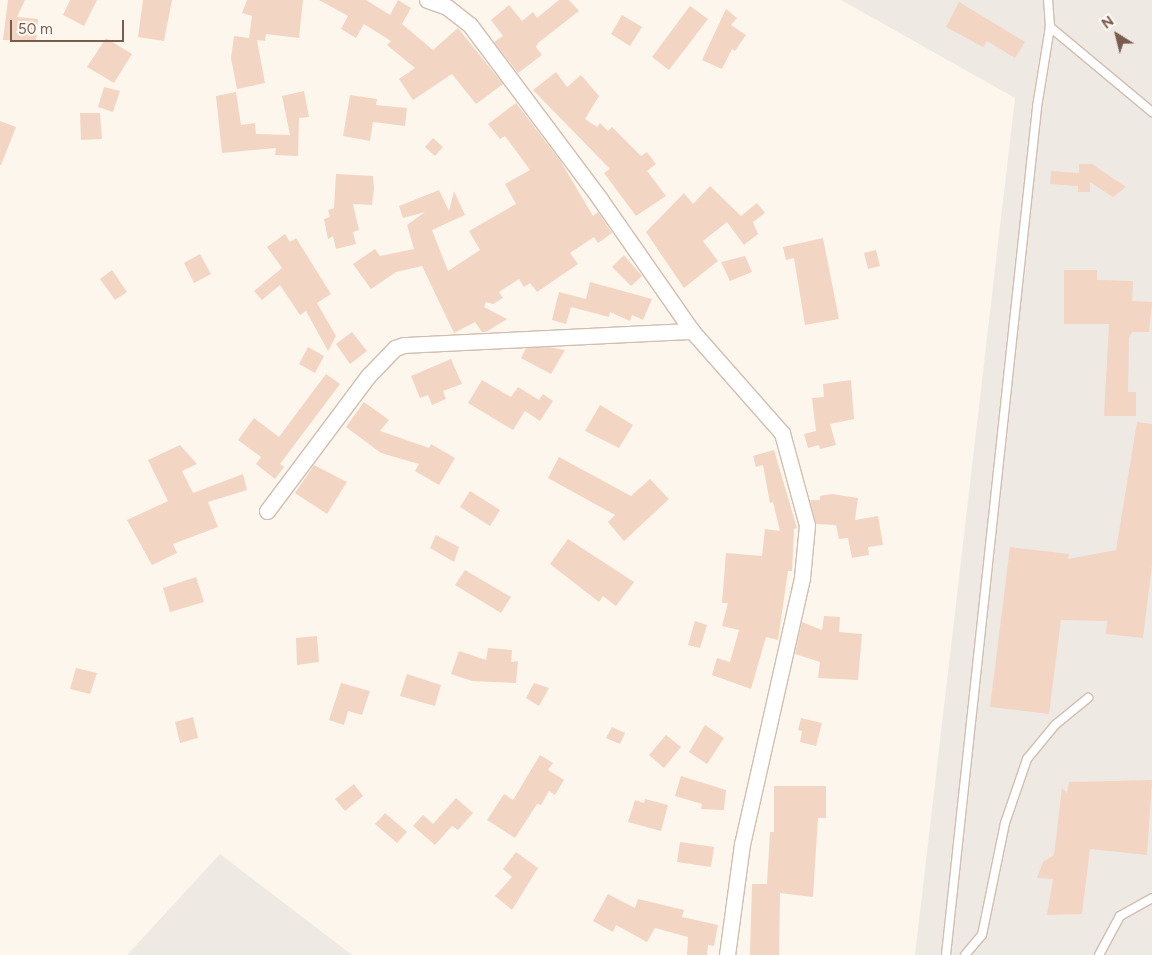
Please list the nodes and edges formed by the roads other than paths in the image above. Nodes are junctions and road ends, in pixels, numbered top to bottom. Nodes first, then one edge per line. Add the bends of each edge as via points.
1 (427, 0) edge
2 (1048, 0) edge
3 (1050, 27) junction
4 (1152, 112) edge
5 (692, 331) junction
6 (267, 511) dead end
7 (1088, 698) dead end
8 (1152, 898) edge
9 (727, 955) edge
10 (946, 955) edge
11 (965, 955) edge
12 (1099, 955) edge

1 - 5 street via 447,8 470,25 600,199
2 - 3 lane
3 - 4 lane
3 - 10 lane via 1037,107
5 - 6 street via 395,348 368,376
5 - 9 street via 782,433 807,526 802,578 742,844
7 - 11 lane via 1055,725 1027,759 1005,823 982,935
8 - 12 lane via 1120,916

